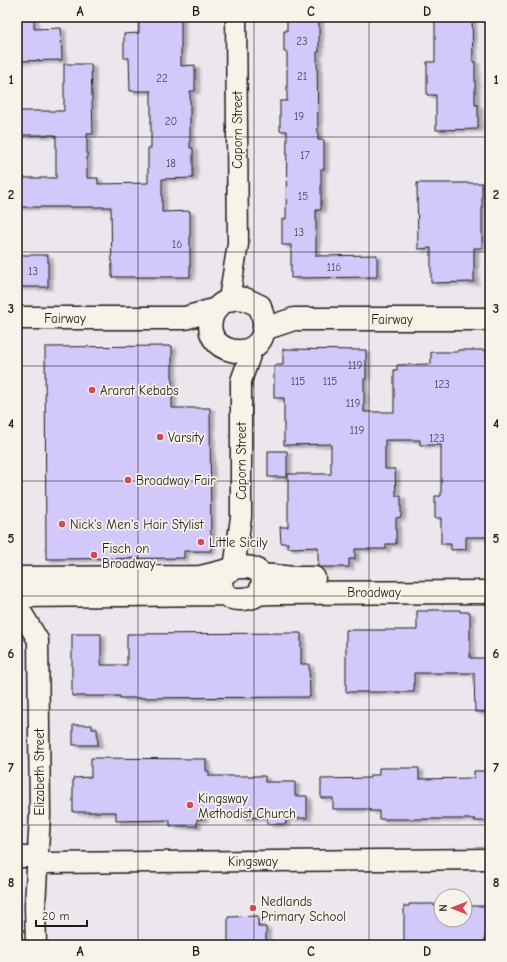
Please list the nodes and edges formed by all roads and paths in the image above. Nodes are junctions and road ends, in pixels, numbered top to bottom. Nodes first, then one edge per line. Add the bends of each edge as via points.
1 (236, 17) edge
2 (238, 304) junction
3 (17, 318) edge
4 (185, 318) junction
5 (294, 319) junction
6 (490, 319) edge
7 (212, 333) junction
8 (258, 338) junction
9 (228, 350) junction
10 (241, 381) junction
11 (246, 575) junction
12 (17, 578) edge
13 (490, 578) edge
14 (490, 592) edge
15 (225, 594) junction
16 (17, 596) edge
17 (17, 605) edge
18 (17, 857) edge
19 (490, 859) edge
20 (38, 860) junction
21 (36, 945) edge

1 - 2 street, Caporn Street
2 - 4 main road, Fairway
2 - 5 main road, Fairway
2 - 7 main road via 212,316
2 - 8 main road via 264,324
3 - 4 main road, Fairway
4 - 7 main road, Fairway
5 - 6 main road, Fairway
5 - 8 main road, Fairway
7 - 9 main road via 215,340
8 - 9 main road via 245,351
8 - 10 street, Caporn Street
9 - 10 street, Caporn Street
10 - 11 street, Caporn Street via 241,517
11 - 12 main road, Broadway
11 - 13 main road, Broadway via 294,578
11 - 14 main road, Broadway via 274,592
11 - 15 main road via 224,574 221,583
11 - 15 main road via 253,597 232,598
15 - 16 main road
17 - 20 street, Elizabeth Street via 38,640
18 - 20 street, Kingsway
19 - 20 street, Kingsway via 45,863
20 - 21 street, Elizabeth Street

